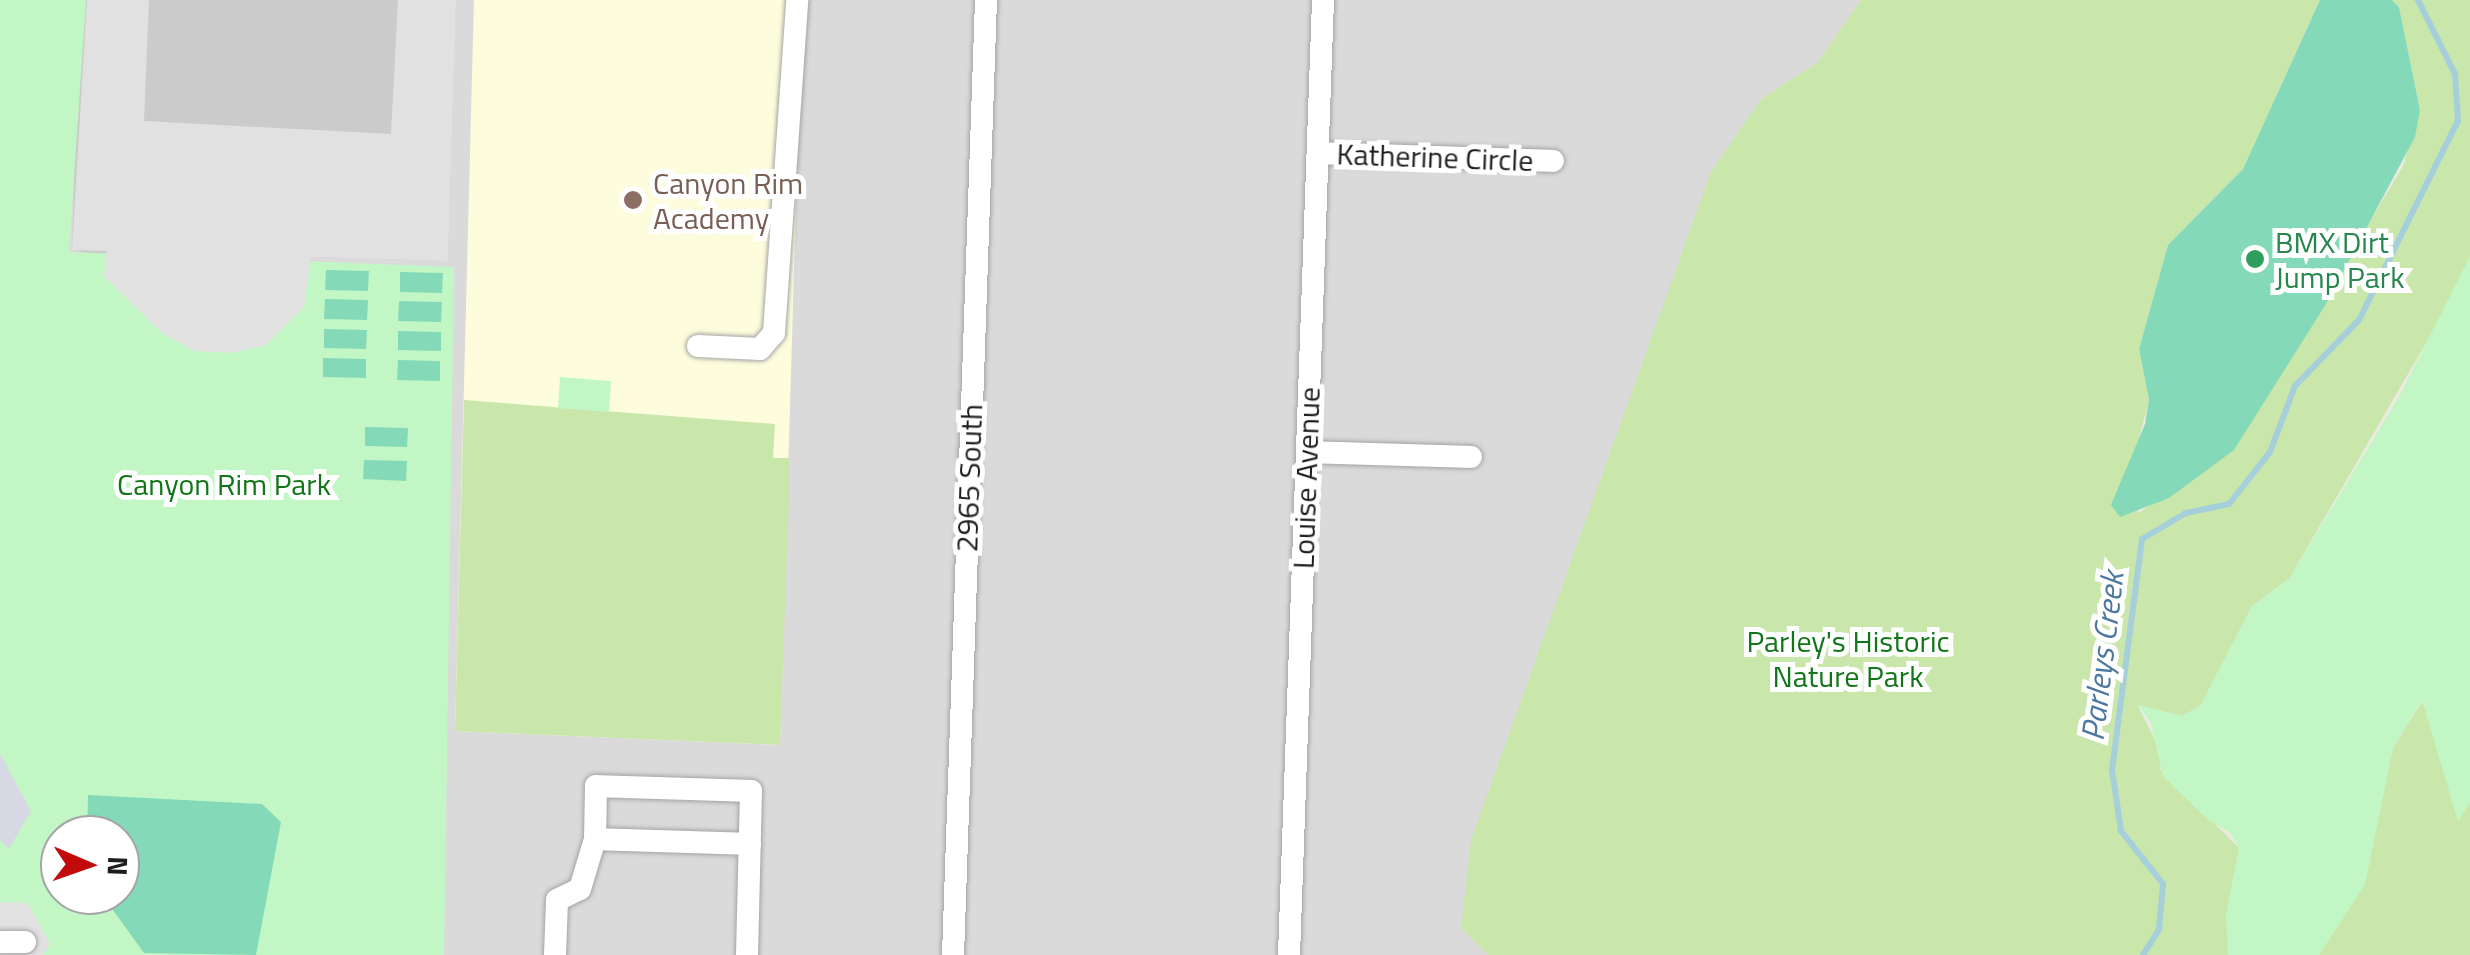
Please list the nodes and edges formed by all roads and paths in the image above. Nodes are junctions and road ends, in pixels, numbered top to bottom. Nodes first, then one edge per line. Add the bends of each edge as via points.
1 (797, 0) edge
2 (986, 0) edge
3 (1323, 0) edge
4 (1318, 153) junction
5 (1552, 161) dead end
6 (698, 346) dead end
7 (1307, 452) junction
8 (1471, 457) dead end
9 (595, 838) junction
10 (750, 844) junction
11 (0, 942) edge
12 (26, 942) dead end
13 (555, 955) edge
14 (746, 955) edge
15 (953, 955) edge
16 (1289, 955) edge

1 - 6 street via 774,333 760,349
2 - 15 street, 2965 South
3 - 4 street, Louise Avenue
4 - 5 street, Katherine Circle
4 - 7 street, Louise Avenue
7 - 8 street
7 - 16 street, Louise Avenue
9 - 10 street
9 - 10 street via 596,786 751,791
9 - 13 street via 580,889 557,900
10 - 14 street
11 - 12 street

